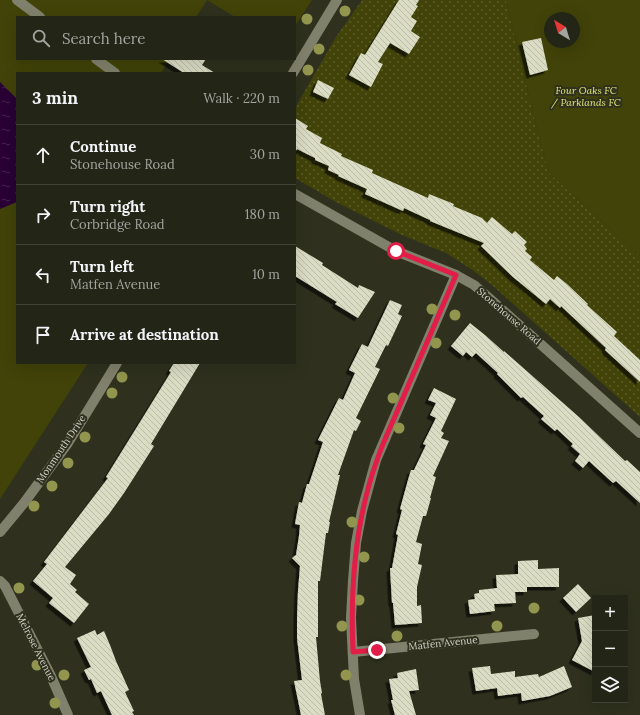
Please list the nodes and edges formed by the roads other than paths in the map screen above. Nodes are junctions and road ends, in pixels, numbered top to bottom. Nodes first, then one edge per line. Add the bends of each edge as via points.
1 (16, 0) edge
2 (337, 0) edge
3 (39, 16) edge
4 (97, 60) edge
5 (114, 72) edge
6 (293, 72) edge
7 (296, 195) edge
8 (456, 275) junction
9 (116, 364) edge
10 (640, 433) edge
11 (0, 532) edge
12 (0, 582) edge
13 (534, 634) dead end
14 (353, 652) junction
15 (68, 715) edge
16 (360, 715) edge

1 - 3 street
2 - 6 street
4 - 5 street
7 - 8 street, Stonehouse Road via 396,251
8 - 10 street, Stonehouse Road via 474,285
8 - 14 street via 376,460 362,511 356,543 351,618
9 - 11 street, Monmouth Drive via 68,442
12 - 15 street, Melrose Avenue via 5,586 50,674
13 - 14 street, Matfen Avenue
14 - 16 street

